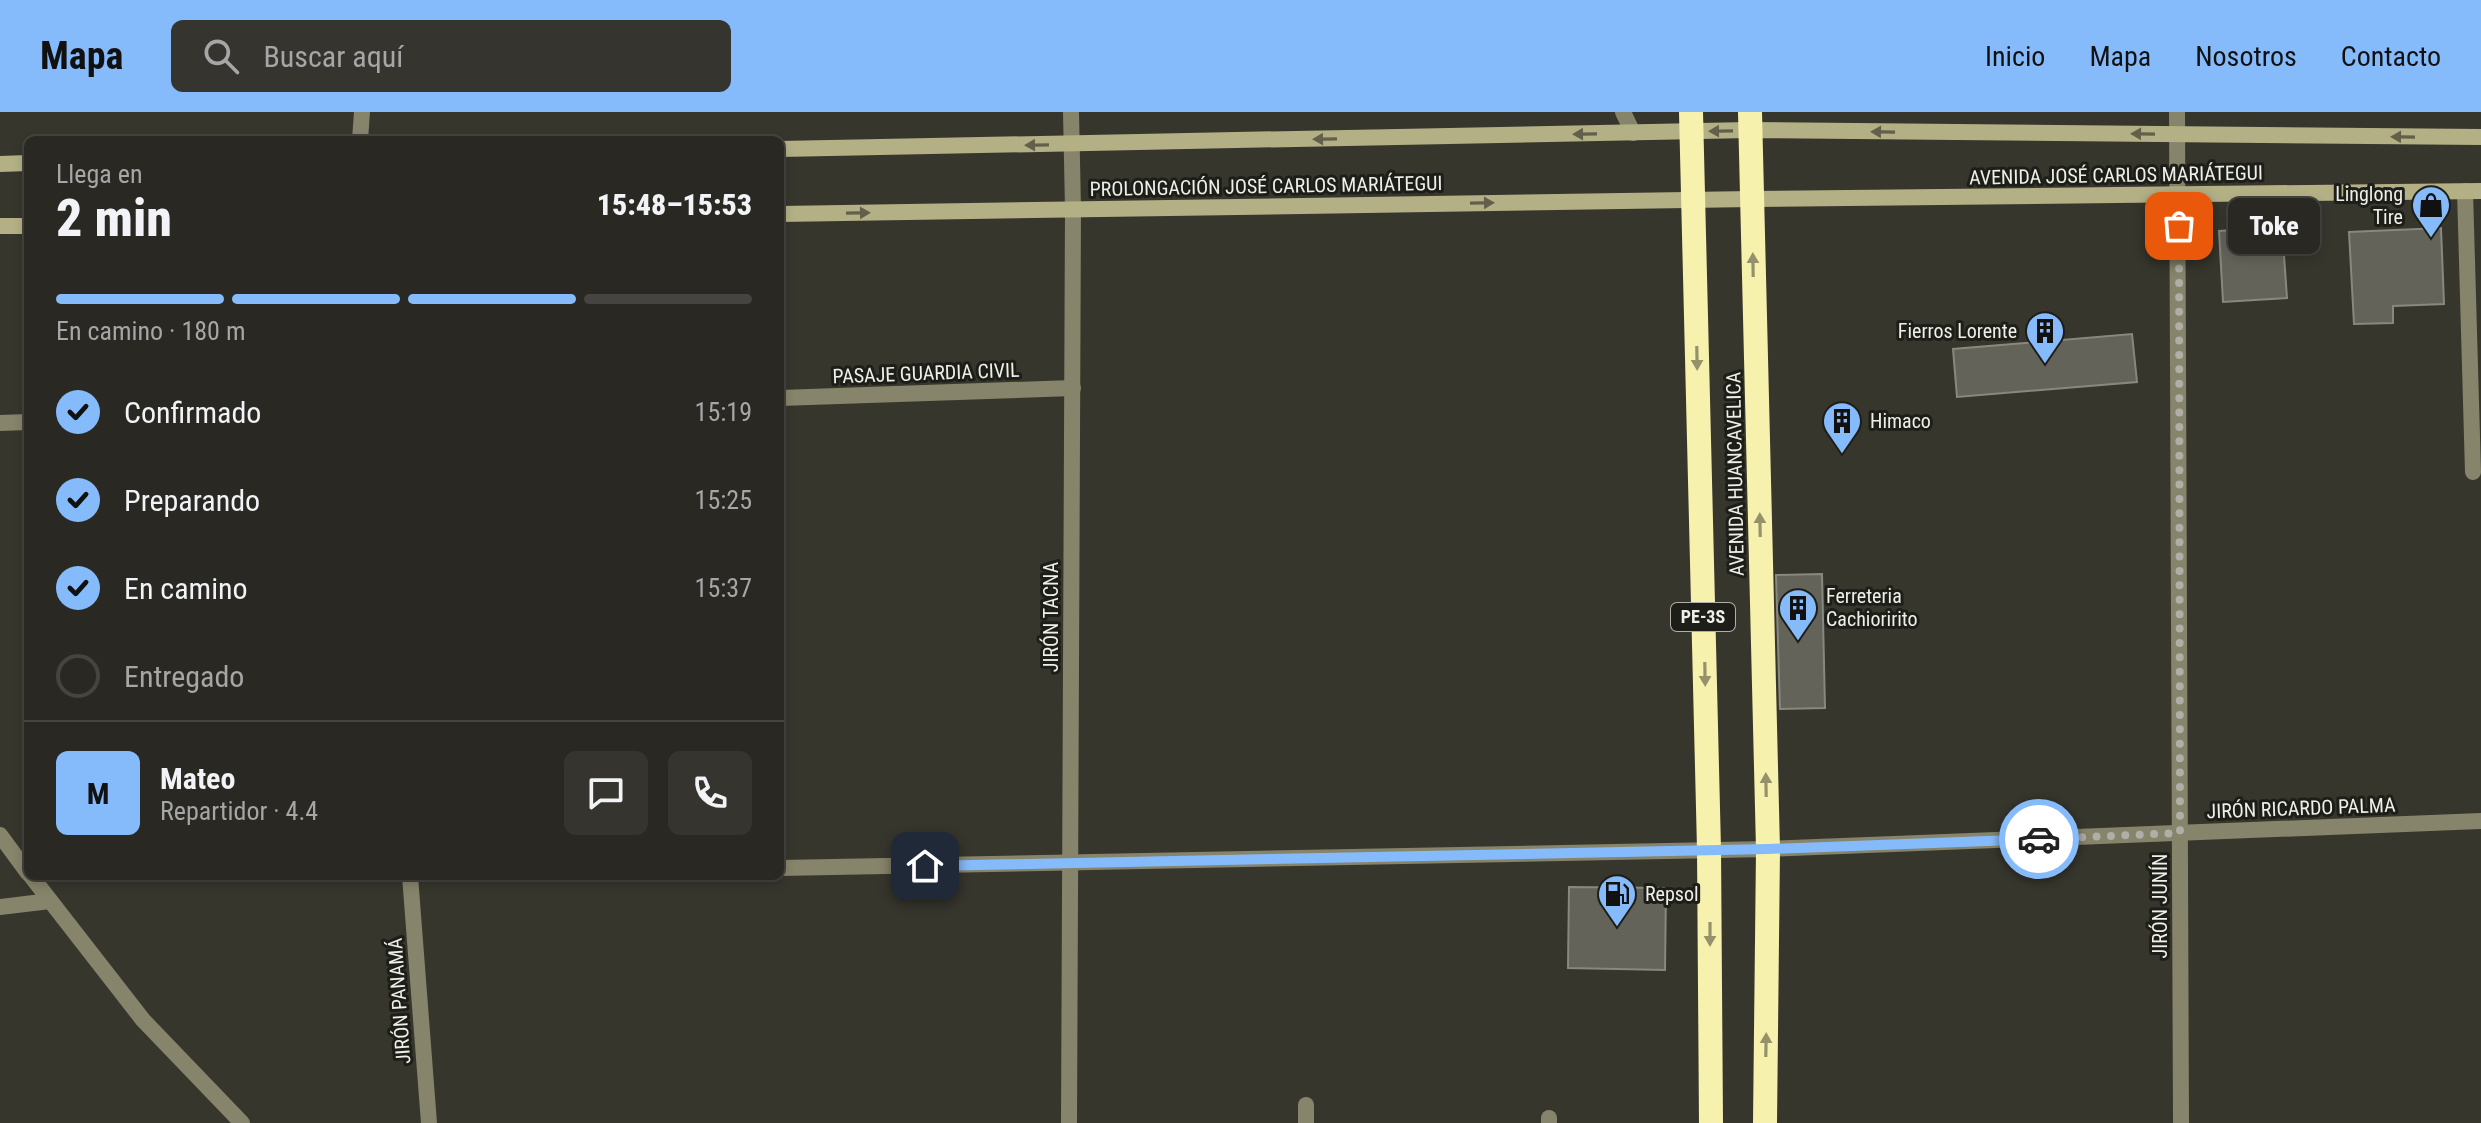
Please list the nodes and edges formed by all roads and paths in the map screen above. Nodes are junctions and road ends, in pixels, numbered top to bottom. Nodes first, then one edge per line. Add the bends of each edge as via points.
1 (362, 112) edge
2 (1071, 112) edge
3 (1623, 112) edge
4 (2177, 112) edge
5 (1750, 121) edge
6 (1691, 122) edge
7 (1633, 133) junction
8 (2178, 135) junction
9 (360, 136) edge
10 (2481, 137) edge
11 (1072, 144) junction
12 (784, 149) edge
13 (24, 163) edge
14 (0, 164) edge
15 (2473, 191) edge
16 (2179, 194) junction
17 (1752, 199) junction
18 (1693, 200) junction
19 (1073, 209) junction
20 (784, 214) edge
21 (0, 226) edge
22 (24, 226) edge
23 (1073, 388) junction
24 (784, 398) edge
25 (24, 422) edge
26 (0, 423) edge
27 (2473, 472) dead end
28 (2481, 821) edge
29 (2180, 833) junction
30 (0, 835) edge
31 (1709, 849) junction
32 (1768, 849) junction
33 (1070, 863) junction
34 (24, 867) edge
35 (784, 868) edge
36 (34, 880) edge
37 (410, 880) edge
38 (50, 901) junction
39 (0, 907) edge
40 (1306, 1105) dead end
41 (242, 1123) edge
42 (429, 1123) edge
43 (1069, 1123) edge
44 (1306, 1123) edge
45 (1711, 1123) edge
46 (1765, 1123) edge
47 (2181, 1123) edge

1 - 9 street
2 - 11 street, JIRÓN TACNA
3 - 7 street
4 - 8 street, JIRÓN JUNÍN
5 -> 6 street
8 -> 5 street, AVENIDA JOSÉ CARLOS MARIÁTEGUI
5 - 17 highway, AVENIDA HUANCAVELICA / PE-3S
6 - 7 street
6 - 18 highway, AVENIDA HUANCAVELICA / PE-3S
7 -> 11 street
10 -> 8 street, AVENIDA JOSÉ CARLOS MARIÁTEGUI
8 - 16 street, JIRÓN JUNÍN
11 -> 12 street
11 - 19 street, JIRÓN TACNA
13 - 14 street
15 - 16 street, AVENIDA JOSÉ CARLOS MARIÁTEGUI
15 - 27 street
16 - 17 street, AVENIDA JOSÉ CARLOS MARIÁTEGUI
16 - 29 street, JIRÓN JUNÍN
17 - 18 street, PROLONGACIÓN JOSÉ CARLOS MARIÁTEGUI
32 -> 17 highway, AVENIDA HUANCAVELICA / PE-3S
19 -> 18 street, PROLONGACIÓN JOSÉ CARLOS MARIÁTEGUI
18 -> 31 highway, AVENIDA HUANCAVELICA / PE-3S
20 -> 19 street, PROLONGACIÓN JOSÉ CARLOS MARIÁTEGUI
19 - 23 street, JIRÓN TACNA
21 - 22 street
23 - 24 street, PASAJE GUARDIA CIVIL
23 - 33 street, JIRÓN TACNA
25 - 26 street
28 - 29 street, JIRÓN RICARDO PALMA
29 - 32 street, JIRÓN RICARDO PALMA
29 - 47 street, JIRÓN JUNÍN
30 - 34 street
31 - 32 street, JIRÓN RICARDO PALMA
31 - 33 street, JIRÓN RICARDO PALMA
31 -> 45 highway, AVENIDA HUANCAVELICA / PE-3S
46 -> 32 highway, AVENIDA HUANCAVELICA / PE-3S
33 - 35 street, JIRÓN RICARDO PALMA
33 - 43 street, JIRÓN TACNA
36 - 38 street
37 - 42 street, JIRÓN PANAMÁ
38 - 39 street
38 - 41 street via 143,1020
40 - 44 street

